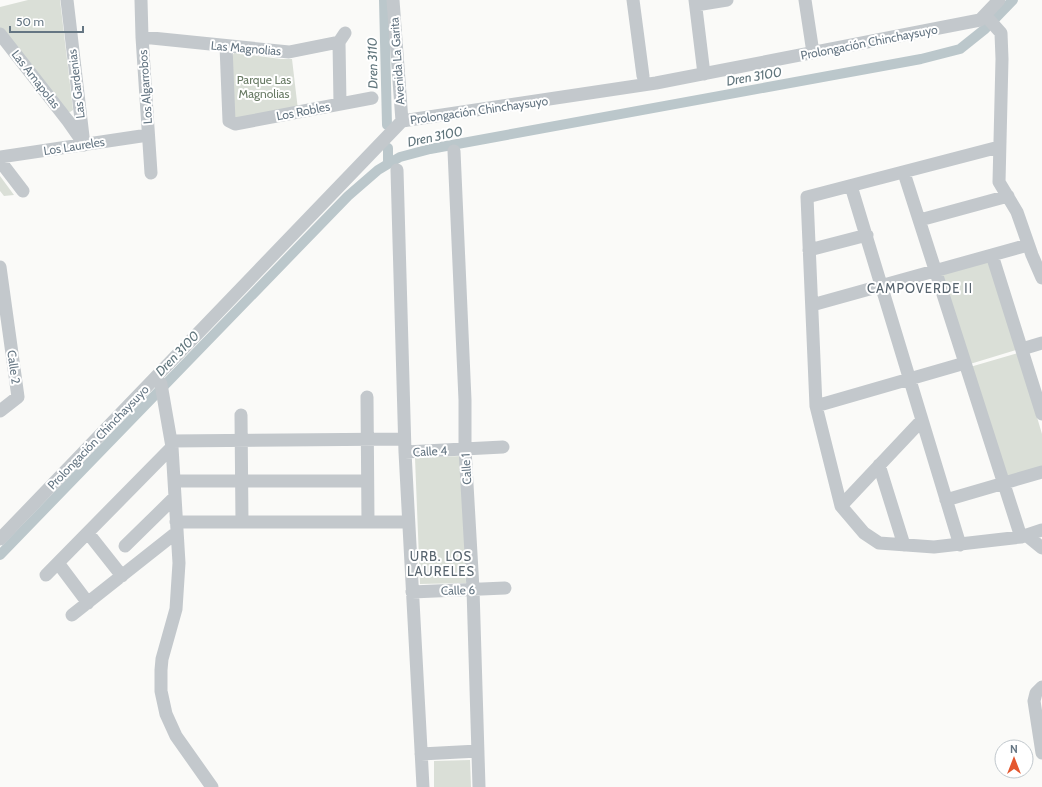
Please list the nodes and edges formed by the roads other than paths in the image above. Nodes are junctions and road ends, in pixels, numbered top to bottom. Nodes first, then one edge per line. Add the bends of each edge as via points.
1 (67, 0) edge
2 (141, 0) edge
3 (393, 0) edge
4 (633, 0) edge
5 (727, 0) edge
6 (805, 0) edge
7 (999, 0) edge
8 (696, 3) edge
9 (989, 20) junction
10 (0, 34) edge
11 (142, 37) junction
12 (226, 46) junction
13 (812, 46) dead end
14 (704, 74) junction
15 (643, 76) dead end
16 (372, 98) dead end
17 (340, 104) junction
18 (402, 121) junction
19 (148, 134) junction
20 (84, 145) junction
21 (999, 147) junction
22 (454, 151) dead end
23 (0, 157) edge
24 (0, 161) edge
25 (397, 170) dead end
26 (151, 173) dead end
27 (904, 173) junction
28 (851, 186) junction
29 (23, 191) dead end
30 (1008, 196) junction
31 (920, 220) junction
32 (866, 235) junction
33 (1028, 245) junction
34 (810, 250) junction
35 (992, 255) junction
36 (0, 267) edge
37 (936, 271) junction
38 (1042, 278) edge
39 (882, 286) junction
40 (812, 305) junction
41 (1042, 342) edge
42 (1022, 349) junction
43 (965, 363) junction
44 (910, 379) junction
45 (161, 386) junction
46 (367, 397) dead end
47 (816, 406) junction
48 (0, 411) edge
49 (1042, 414) edge
50 (241, 415) dead end
51 (922, 420) junction
52 (367, 440) junction
53 (241, 441) junction
54 (172, 444) junction
55 (404, 446) junction
56 (503, 447) dead end
57 (465, 449) junction
58 (879, 465) junction
59 (1042, 472) edge
60 (174, 481) junction
61 (242, 481) junction
62 (367, 481) junction
63 (1004, 483) junction
64 (175, 497) junction
65 (946, 500) junction
66 (841, 506) junction
67 (242, 522) junction
68 (368, 522) junction
69 (408, 522) junction
70 (176, 527) junction
71 (1042, 530) edge
72 (88, 533) junction
73 (1024, 536) junction
74 (0, 539) edge
75 (960, 545) junction
76 (125, 546) dead end
77 (904, 546) junction
78 (1042, 548) edge
79 (58, 564) junction
80 (46, 575) dead end
81 (122, 576) junction
82 (505, 588) dead end
83 (473, 589) junction
84 (412, 592) junction
85 (88, 603) junction
86 (72, 615) dead end
87 (1042, 687) edge
88 (478, 751) junction
89 (1042, 752) edge
90 (421, 754) junction
91 (212, 787) edge
92 (423, 787) edge
93 (479, 787) edge

1 - 20 street, Las Gardenias
2 - 11 street, Los Algarrobos
3 - 18 street, Avenida La Garita
4 - 15 street
5 - 8 street
6 - 13 street
7 - 9 street, Prolongación Chinchaysuyo
8 - 14 street
9 - 14 street, Prolongación Chinchaysuyo
9 - 21 street via 1001,33
10 - 20 street, Las Amapolas
11 - 12 street, Las Magnolias
11 - 19 street, Los Algarrobos
12 - 17 street, Las Magnolias via 289,52 342,37
12 - 17 street, Los Robles via 229,121 234,124
14 - 18 street, Prolongación Chinchaysuyo
16 - 17 street, Los Robles
18 - 45 street, Prolongación Chinchaysuyo
19 - 20 street, Los Laureles
19 - 26 street, Los Algarrobos
20 - 23 street, Los Laureles
21 - 27 street
21 - 30 street via 999,182
22 - 57 street, Calle 1
24 - 29 street
25 - 55 street
27 - 28 street
27 - 31 street
28 - 32 street
28 - 34 street via 807,197
30 - 31 street
30 - 33 street via 1017,212
31 - 37 street
32 - 34 street
32 - 39 street
33 - 35 street
33 - 38 street
34 - 40 street
35 - 37 street
35 - 42 street
36 - 48 street, Calle 2 via 18,397
37 - 39 street
37 - 43 street
39 - 40 street
39 - 44 street
40 - 47 street
41 - 42 street
42 - 49 street
43 - 44 street
43 - 63 street
44 - 47 street
44 - 51 street
45 - 54 street
45 - 74 street, Prolongación Chinchaysuyo
46 - 52 street
47 - 66 street
50 - 53 street
51 - 58 street
51 - 65 street
52 - 53 street, Calle 4
52 - 55 street, Calle 4
52 - 62 street
53 - 54 street, Calle 4
53 - 61 street
54 - 60 street
54 - 72 street
55 - 57 street, Calle 4
55 - 69 street
56 - 57 street, Calle 4
57 - 83 street, Calle 1
58 - 66 street
58 - 77 street
59 - 63 street
60 - 61 street
60 - 64 street
61 - 62 street
61 - 67 street
62 - 68 street
63 - 65 street
63 - 73 street
64 - 70 street
64 - 76 street
65 - 75 street
66 - 77 street via 864,533 879,543
67 - 68 street
67 - 70 street
68 - 69 street
69 - 84 street
70 - 81 street
70 - 91 street via 178,594 173,624 162,659 161,691 173,730
71 - 73 street
72 - 79 street
72 - 81 street
73 - 75 street
73 - 78 street
75 - 77 street
79 - 80 street
79 - 85 street
81 - 85 street
82 - 83 street, Calle 6
83 - 84 street, Calle 6
83 - 88 street, Calle 1
84 - 90 street
85 - 86 street
87 - 89 street via 1036,693 1034,701
88 - 90 street
88 - 93 street, Calle 1
90 - 92 street

